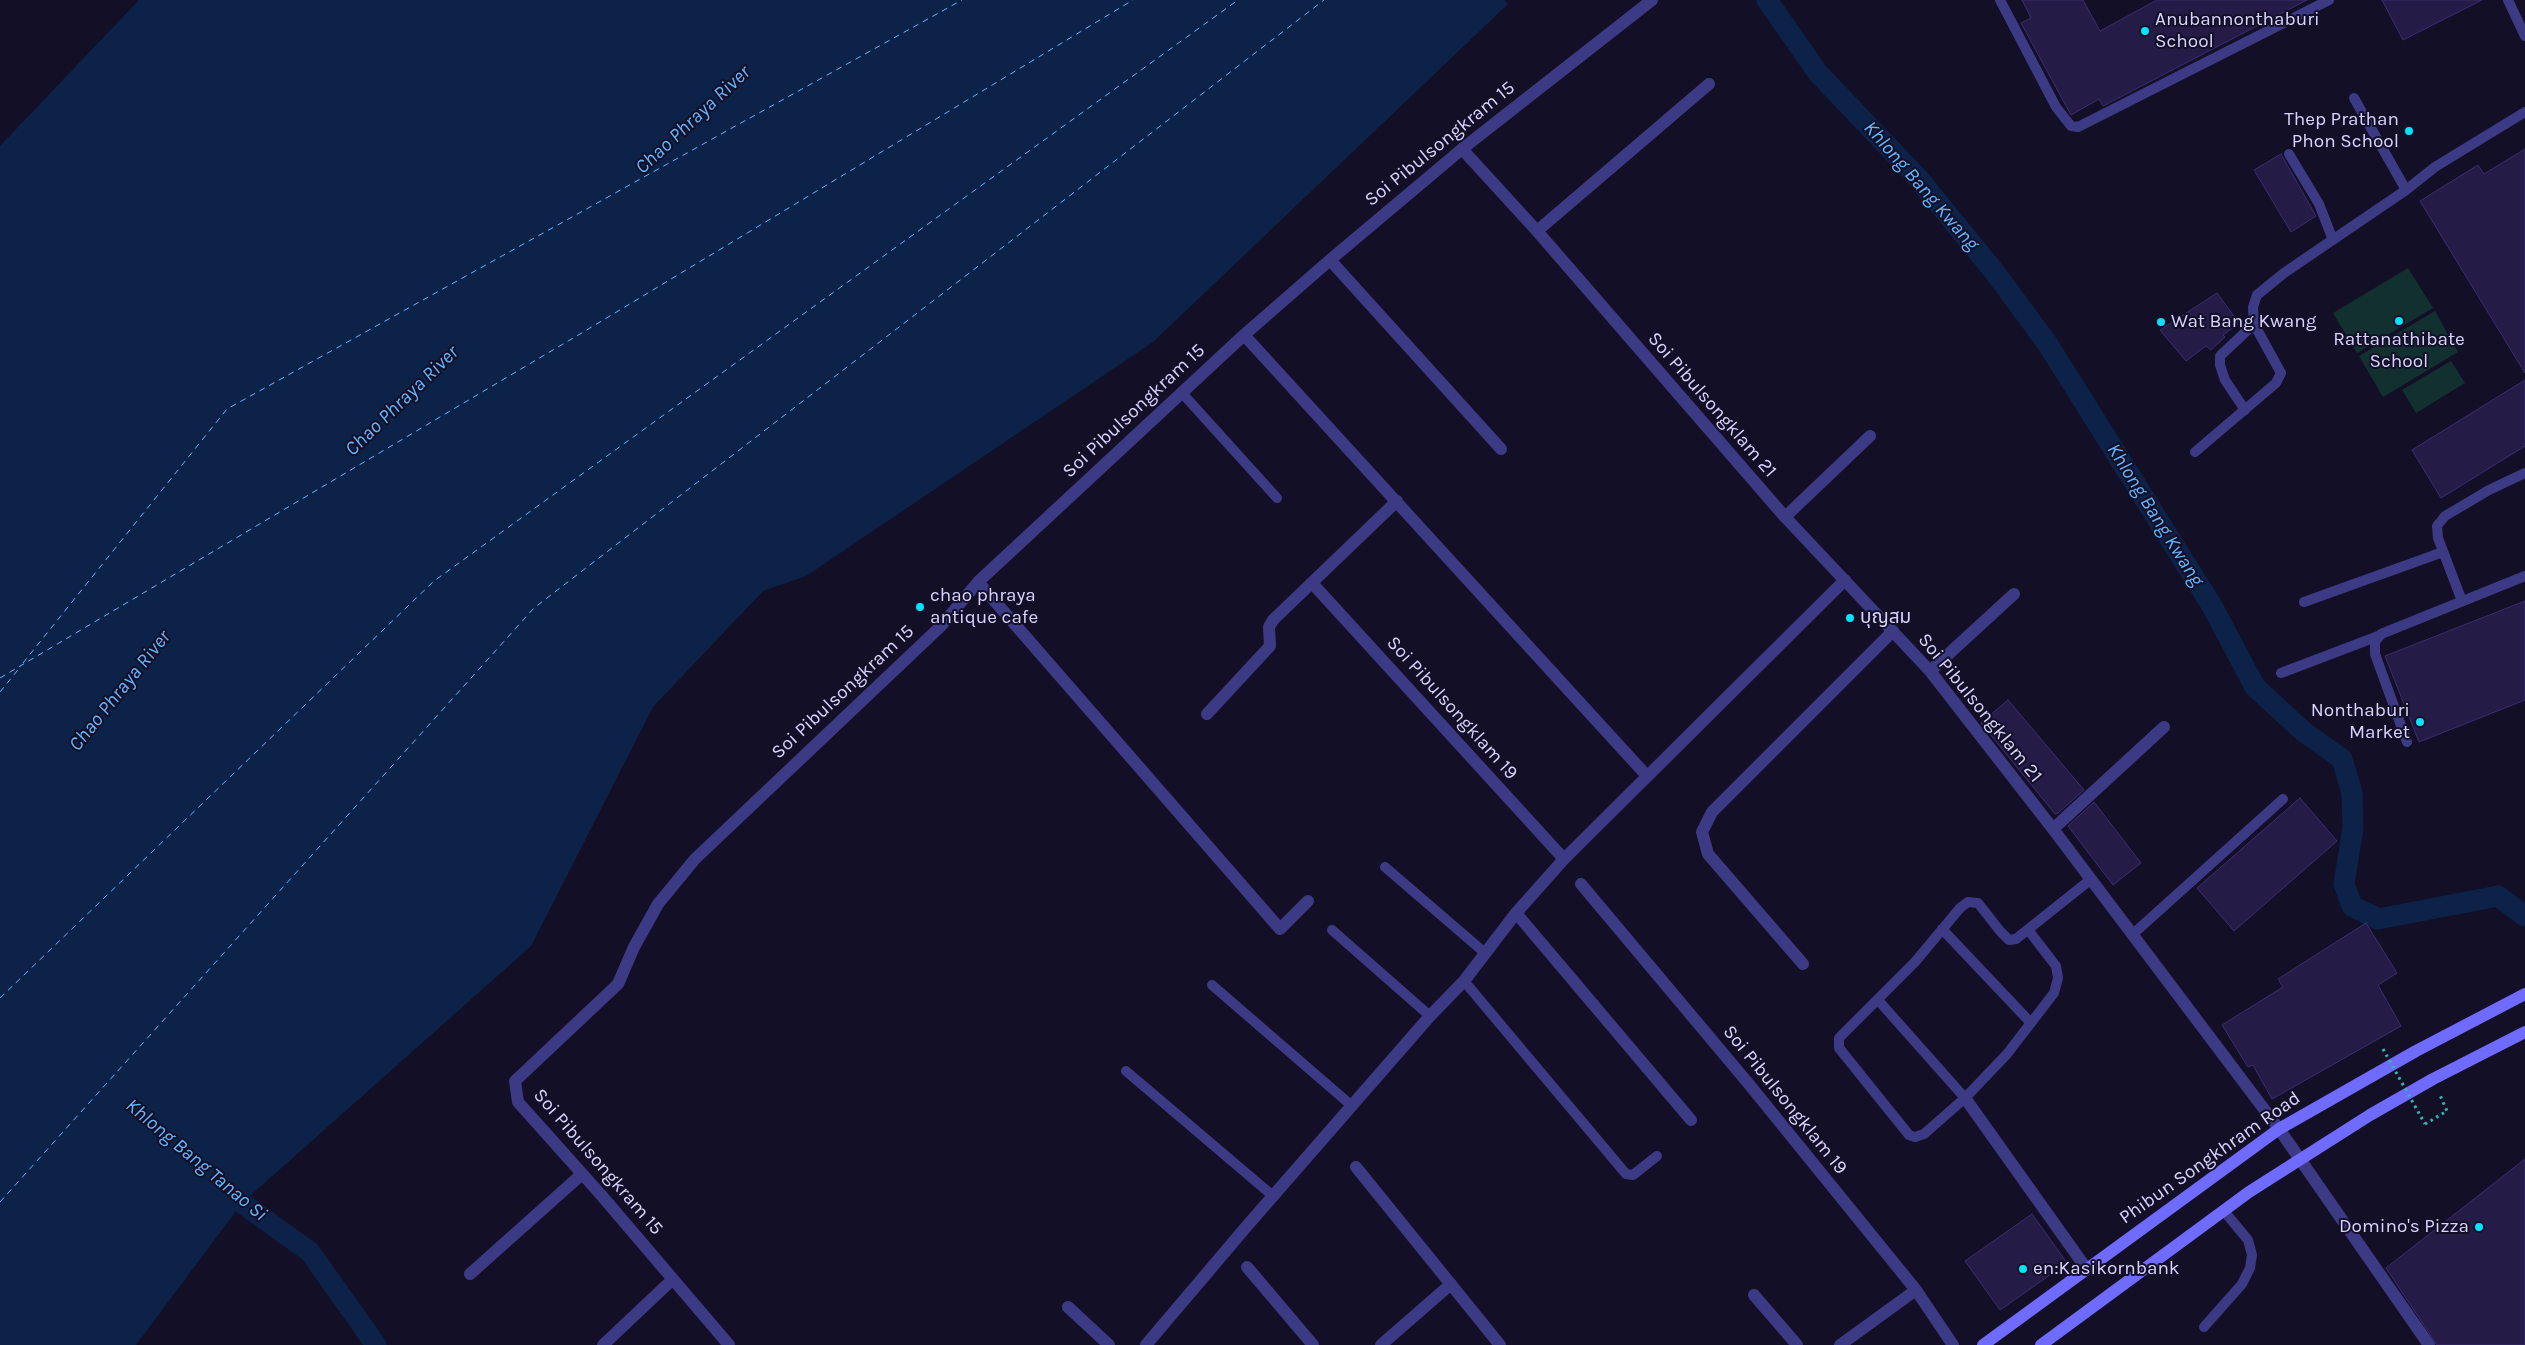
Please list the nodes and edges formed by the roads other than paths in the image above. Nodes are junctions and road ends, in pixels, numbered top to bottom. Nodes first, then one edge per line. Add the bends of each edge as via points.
1 (1652, 0) edge
2 (2000, 0) edge
3 (2330, 0) edge
4 (2508, 0) edge
5 (2525, 36) edge
6 (1709, 84) dead end
7 (2354, 98) dead end
8 (2525, 112) edge
9 (1462, 149) junction
10 (2289, 154) dead end
11 (2406, 190) junction
12 (1537, 231) junction
13 (2333, 240) junction
14 (1330, 260) junction
15 (2254, 324) junction
16 (1244, 335) junction
17 (1182, 393) junction
18 (2244, 410) junction
19 (1870, 436) dead end
20 (1501, 449) dead end
21 (2195, 452) dead end
22 (2525, 473) edge
23 (1277, 498) dead end
24 (1397, 501) junction
25 (1784, 517) junction
26 (2443, 552) junction
27 (2525, 576) edge
28 (1845, 580) junction
29 (978, 582) junction
30 (1312, 583) junction
31 (2014, 594) dead end
32 (2462, 601) junction
33 (2304, 602) dead end
34 (1893, 631) junction
35 (2382, 634) junction
36 (1930, 671) junction
37 (2281, 673) dead end
38 (1207, 714) dead end
39 (2164, 727) dead end
40 (2407, 742) dead end
41 (1647, 776) junction
42 (2283, 799) dead end
43 (2053, 829) junction
44 (1564, 859) junction
45 (1385, 868) dead end
46 (2090, 880) junction
47 (1581, 884) dead end
48 (1308, 901) dead end
49 (1516, 913) junction
50 (1942, 929) junction
51 (1332, 930) dead end
52 (2029, 931) junction
53 (2133, 934) junction
54 (1485, 953) junction
55 (1803, 964) dead end
56 (1464, 981) junction
57 (1212, 986) dead end
58 (2525, 994) edge
59 (1878, 1000) junction
60 (1430, 1016) junction
61 (2031, 1023) junction
62 (2525, 1032) edge
63 (1126, 1071) dead end
64 (1965, 1098) junction
65 (1352, 1106) junction
66 (1691, 1120) dead end
67 (2279, 1129) junction
68 (1657, 1156) dead end
69 (2301, 1158) junction
70 (1356, 1167) dead end
71 (582, 1174) junction
72 (1273, 1196) junction
73 (2224, 1211) junction
74 (1247, 1267) dead end
75 (2086, 1268) junction
76 (470, 1274) dead end
77 (673, 1279) junction
78 (1451, 1284) junction
79 (1916, 1290) junction
80 (1754, 1295) dead end
81 (1068, 1307) dead end
82 (2204, 1327) dead end
83 (2424, 1343) edge
84 (603, 1345) edge
85 (729, 1345) edge
86 (1109, 1345) edge
87 (1146, 1345) edge
88 (1313, 1345) edge
89 (1381, 1345) edge
90 (1500, 1345) edge
91 (1797, 1345) edge
92 (1840, 1345) edge
93 (1953, 1345) edge
94 (1983, 1345) edge
95 (2041, 1345) edge

1 - 9 street, Soi Pibulsongkram 15
2 - 3 lane via 2060,113 2071,126 2084,125
4 - 5 lane
6 - 12 street
7 - 11 lane
8 - 11 lane via 2435,167
9 - 12 street, Soi Pibulsongklam 21
9 - 14 street, Soi Pibulsongkram 15
10 - 13 lane via 2319,204
11 - 13 lane
12 - 25 street, Soi Pibulsongklam 21
13 - 15 lane via 2257,294 2252,308
14 - 16 street, Soi Pibulsongkram 15
14 - 20 street
15 - 18 lane via 2220,356 2225,380
15 - 18 lane via 2281,373 2276,383
16 - 17 street, Soi Pibulsongkram 15
16 - 24 street
17 - 23 lane
17 - 29 street, Soi Pibulsongkram 15
18 - 21 lane
19 - 25 street
22 - 26 lane via 2445,516 2437,526
24 - 30 street
24 - 41 street
25 - 28 street, Soi Pibulsongklam 21
26 - 32 lane
26 - 33 lane
27 - 32 lane
28 - 34 street, Soi Pibulsongklam 21
28 - 41 street
29 - 48 street via 1280,930
29 - 71 street, Soi Pibulsongkram 15 via 941,626 695,858 658,904 618,984 515,1081 518,1102
30 - 38 street via 1273,620 1269,627 1270,646
30 - 44 street, Soi Pibulsongklam 19
31 - 36 street
32 - 35 lane
34 - 36 street, Soi Pibulsongklam 21
34 - 55 street via 1712,812 1702,832 1708,854
35 - 37 lane
35 - 40 lane via 2375,642 2375,654
36 - 43 street, Soi Pibulsongklam 21
39 - 43 street
41 - 44 street
42 - 53 lane
43 - 46 street, Soi Pibulsongklam 21
44 - 49 street
45 - 54 lane
46 - 52 lane
46 - 53 street, Soi Pibulsongklam 21
47 - 79 street, Soi Pibulsongklam 19
49 - 54 street
49 - 66 street
50 - 52 lane via 1968,902 1978,903 2009,940 2016,940
50 - 59 lane
50 - 61 lane
51 - 60 lane
52 - 61 lane via 2056,966 2058,978 2054,993
53 - 67 street, Soi Pibulsongklam 21
54 - 56 street
56 - 60 street
56 - 68 lane via 1626,1174 1633,1175
57 - 65 lane
58 - 67 main road, Phibun Songkhram Road
59 - 64 lane
59 - 64 lane via 1839,1038 1839,1048 1909,1135 1924,1134
60 - 65 street
61 - 64 lane
62 - 69 main road via 2433,1078
63 - 72 lane
64 - 75 street
65 - 72 street
67 - 69 street, Soi Pibulsongklam 21
67 - 75 main road, Phibun Songkhram Road
69 - 73 main road
69 - 83 street, Soi Pibulsongklam 21
70 - 78 street
71 - 76 street
71 - 77 street, Soi Pibulsongkram 15
72 - 87 street
73 - 82 lane via 2248,1240 2252,1255 2250,1268 2242,1284
73 - 95 main road
74 - 88 street
75 - 94 main road, Phibun Songkhram Road
77 - 84 street
77 - 85 street, Soi Pibulsongkram 15
78 - 89 street
78 - 90 street
79 - 92 street
79 - 93 street, Soi Pibulsongklam 19
80 - 91 street
81 - 86 street

